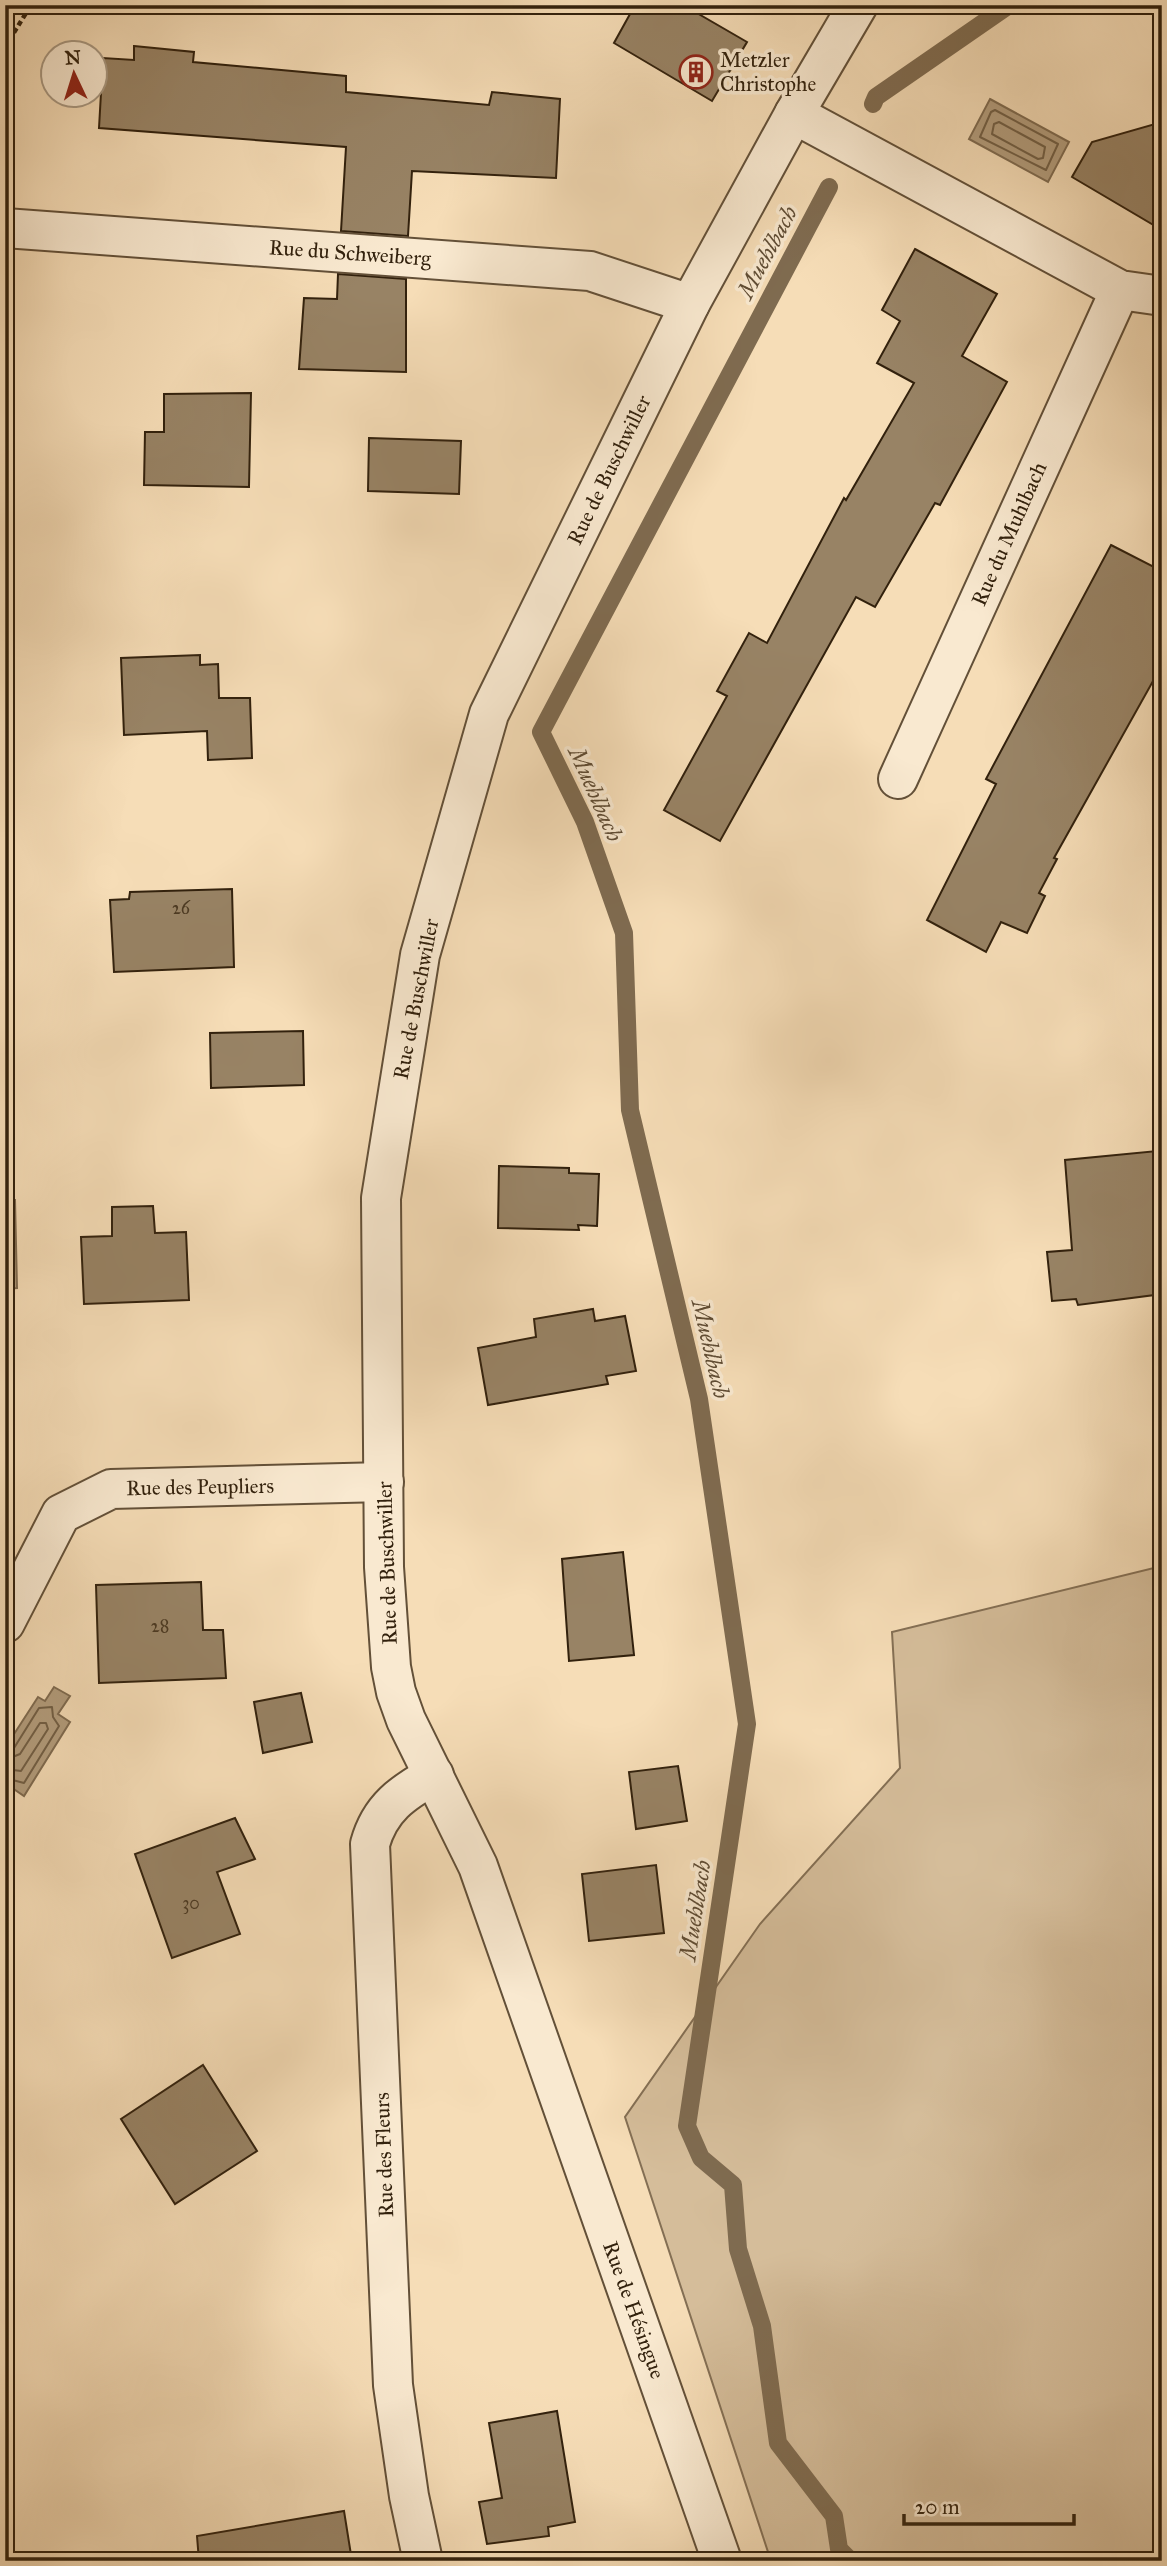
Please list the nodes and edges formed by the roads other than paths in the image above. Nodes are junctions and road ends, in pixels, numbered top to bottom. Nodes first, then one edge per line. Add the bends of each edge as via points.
1 (858, 5) edge
2 (794, 114) junction
3 (5, 228) edge
4 (1120, 290) junction
5 (1162, 296) edge
6 (690, 304) junction
7 (898, 779) dead end
8 (384, 1482) junction
9 (5, 1623) edge
10 (434, 1776) junction
11 (545, 2060) joint
12 (423, 2561) edge
13 (722, 2561) edge

1 - 2 street, Rue de Buschwiller
2 - 4 street
2 - 6 street, Rue de Buschwiller
3 - 6 street, Rue du Schweiberg via 590,271
4 - 5 street
4 - 7 street, Rue du Muhlbach
6 - 8 street, Rue de Buschwiller via 489,714 420,955 381,1198
8 - 9 street, Rue des Peupliers via 111,1489 61,1514
8 - 10 street, Rue de Buschwiller via 391,1667 406,1720
10 - 11 street, Rue de Buschwiller via 478,1867
10 - 12 street, Rue des Fleurs via 383,1810 370,1844 393,2385
11 - 13 street, Rue de Hésingue

